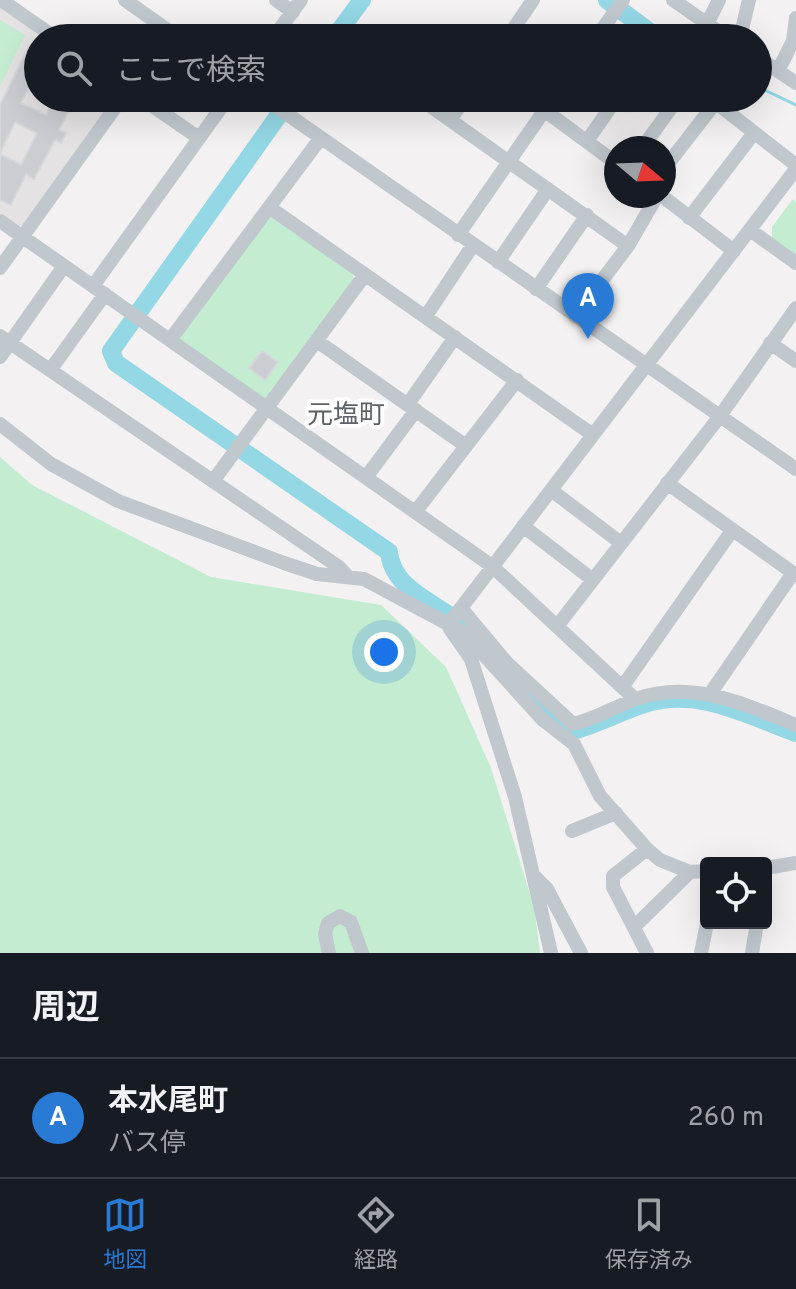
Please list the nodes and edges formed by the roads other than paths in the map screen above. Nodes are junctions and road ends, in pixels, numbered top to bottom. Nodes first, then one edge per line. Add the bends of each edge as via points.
1 (125, 0) edge
2 (276, 0) edge
3 (533, 0) edge
4 (623, 0) edge
5 (673, 0) edge
6 (719, 0) edge
7 (749, 0) edge
8 (8, 2) edge
9 (297, 6) edge
10 (796, 18) edge
11 (37, 24) edge
12 (159, 24) edge
13 (284, 24) edge
14 (517, 24) edge
15 (607, 24) edge
16 (703, 24) edge
17 (707, 24) edge
18 (743, 24) edge
19 (794, 41) edge
20 (772, 67) edge
21 (778, 71) junction
22 (796, 83) edge
23 (112, 112) edge
24 (161, 112) edge
25 (218, 112) edge
26 (284, 112) edge
27 (439, 112) edge
28 (455, 112) edge
29 (542, 112) edge
30 (556, 112) edge
31 (607, 112) edge
32 (668, 112) edge
33 (704, 112) edge
34 (728, 112) edge
35 (450, 120) junction
36 (754, 133) junction
37 (651, 136) edge
38 (199, 138) junction
39 (320, 139) junction
40 (587, 141) junction
41 (676, 152) edge
42 (604, 154) edge
43 (508, 160) junction
44 (796, 167) edge
45 (548, 189) junction
46 (269, 207) junction
47 (652, 208) edge
48 (676, 208) edge
49 (587, 215) junction
50 (689, 218) junction
51 (0, 221) edge
52 (750, 230) junction
53 (458, 235) junction
54 (23, 237) junction
55 (473, 245) junction
56 (628, 246) junction
57 (734, 251) junction
58 (498, 262) junction
59 (796, 263) edge
60 (64, 266) junction
61 (0, 268) edge
62 (364, 276) junction
63 (536, 289) junction
64 (99, 290) junction
65 (796, 308) edge
66 (426, 316) junction
67 (575, 316) junction
68 (455, 337) junction
69 (5, 339) edge
70 (170, 340) junction
71 (317, 341) junction
72 (770, 343) junction
73 (0, 357) edge
74 (796, 361) edge
75 (647, 365) junction
76 (51, 369) junction
77 (517, 380) junction
78 (412, 407) junction
79 (266, 409) junction
80 (720, 416) junction
81 (0, 424) edge
82 (593, 435) junction
83 (466, 446) junction
84 (796, 469) edge
85 (367, 476) junction
86 (213, 481) junction
87 (667, 483) junction
88 (551, 490) junction
89 (416, 511) junction
90 (523, 526) junction
91 (731, 532) junction
92 (621, 543) junction
93 (492, 566) junction
94 (795, 574) edge
95 (347, 576) junction
96 (593, 580) junction
97 (461, 608) junction
98 (448, 625) junction
99 (558, 625) junction
100 (623, 686) junction
101 (710, 694) junction
102 (635, 699) junction
103 (795, 723) edge
104 (616, 813) junction
105 (572, 831) dead end
106 (647, 849) junction
107 (796, 863) edge
108 (772, 867) edge
109 (700, 871) edge
110 (690, 872) junction
111 (535, 877) junction
112 (634, 927) junction
113 (706, 929) edge
114 (756, 929) edge
115 (329, 953) edge
116 (362, 953) edge
117 (551, 953) edge
118 (581, 953) edge
119 (647, 953) edge
120 (701, 953) edge
121 (752, 953) edge

1 - 12 street
2 - 9 street
3 - 14 street
4 - 15 street
5 - 16 street
6 - 17 street
7 - 18 street
8 - 11 street
9 - 13 street
10 - 19 street
19 - 21 street
20 - 21 street
21 - 22 street
23 - 54 street
24 - 38 street
25 - 38 street
26 - 39 street
27 - 35 street
28 - 35 street
29 - 43 street
30 - 40 street
31 - 40 street
32 - 37 street
33 - 41 street
34 - 36 street
35 - 43 street
36 - 44 street
36 - 50 street
38 - 64 street
39 - 46 street
39 - 53 street
40 - 42 street
43 - 45 street
43 - 53 street
44 - 52 street
45 - 49 street
45 - 58 street
46 - 62 street
46 - 70 street
47 - 56 street
48 - 50 street
49 - 56 street
49 - 63 street
50 - 57 street
51 - 54 street
52 - 57 street
52 - 59 street
53 - 55 street
54 - 60 street
54 - 61 street
55 - 58 street
55 - 66 street
56 - 67 street
57 - 75 street
58 - 63 street
60 - 64 street
60 - 69 street
62 - 66 street
62 - 71 street
63 - 67 street
64 - 70 street
64 - 76 street
65 - 72 street
66 - 68 street
67 - 75 street
68 - 77 street
68 - 78 street
69 - 73 street
69 - 76 street
70 - 79 street
71 - 78 street
71 - 79 street
72 - 74 street
72 - 80 street
75 - 80 street
75 - 82 street
76 - 86 street
77 - 82 street
77 - 83 street
78 - 83 street
78 - 85 street
79 - 85 street
79 - 86 street
80 - 84 street
80 - 87 street
81 - 95 street via 51,464 118,501 317,574
82 - 88 street
83 - 89 street
85 - 89 street
86 - 95 street
87 - 91 street
87 - 92 street
88 - 90 street
88 - 92 street
89 - 93 street
90 - 93 street
90 - 96 street
91 - 94 street
91 - 100 street
92 - 96 street
93 - 97 street
93 - 99 street
94 - 101 street
95 - 98 street via 382,587
96 - 99 street
97 - 98 street
97 - 102 street via 507,663 573,724
98 - 104 street via 463,632 543,720 574,744 600,796
98 - 111 street via 471,659
99 - 100 street
100 - 102 street
101 - 102 street via 665,691
101 - 103 street
104 - 105 street
104 - 106 street
106 - 110 street
106 - 112 street via 613,876 613,887
107 - 108 street
109 - 110 street
110 - 112 street
111 - 117 street
111 - 118 street via 547,889
112 - 119 street
113 - 120 street
114 - 121 street
115 - 116 street via 328,923 340,916 351,922

